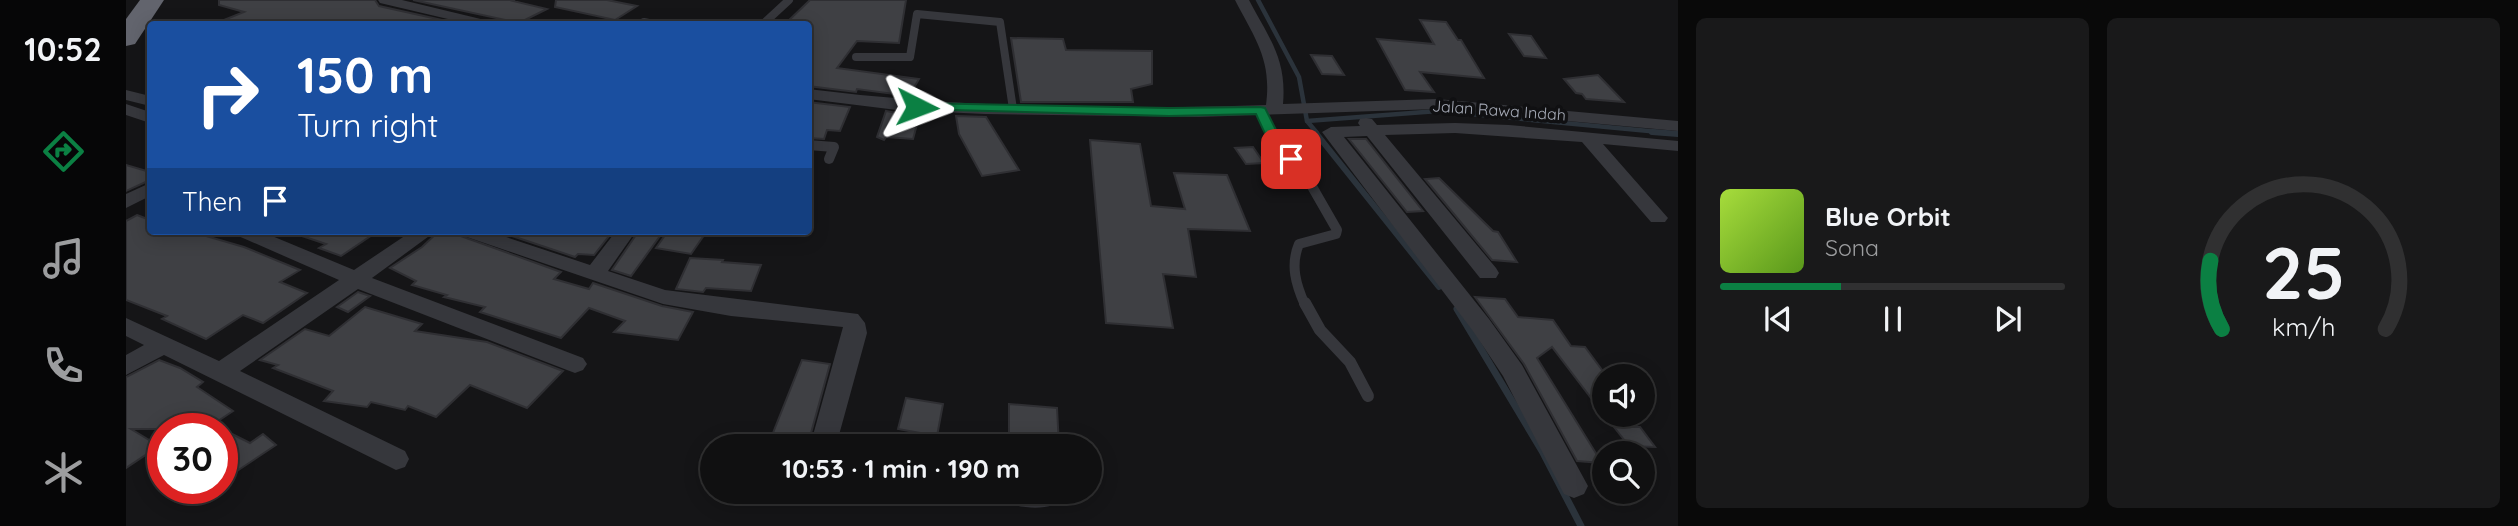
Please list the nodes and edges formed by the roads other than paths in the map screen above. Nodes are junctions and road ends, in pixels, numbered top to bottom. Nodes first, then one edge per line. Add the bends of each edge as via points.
1 (152, 0) edge
2 (170, 0) edge
3 (385, 0) edge
4 (789, 0) edge
5 (1242, 0) edge
6 (439, 13) junction
7 (156, 21) edge
8 (422, 21) edge
9 (472, 21) edge
10 (766, 21) edge
11 (147, 34) edge
12 (126, 38) edge
13 (856, 57) dead end
14 (126, 65) edge
15 (812, 94) edge
16 (126, 95) edge
17 (147, 100) edge
18 (126, 109) edge
19 (1013, 109) junction
20 (1274, 110) junction
21 (147, 117) edge
22 (1361, 118) junction
23 (1678, 125) edge
24 (1588, 138) junction
25 (812, 145) edge
26 (1678, 146) edge
27 (829, 159) dead end
28 (147, 193) edge
29 (126, 202) edge
30 (1658, 218) dead end
31 (253, 235) edge
32 (420, 235) edge
33 (480, 235) edge
34 (623, 235) edge
35 (1488, 273) dead end
36 (596, 274) junction
37 (356, 278) junction
38 (126, 326) edge
39 (164, 344) junction
40 (575, 364) dead end
41 (126, 366) edge
42 (220, 373) junction
43 (1368, 396) dead end
44 (826, 434) edge
45 (396, 459) dead end
46 (1574, 486) dead end

1 - 12 highway
2 - 7 highway
3 - 6 street
4 - 10 lane
5 - 20 street via 1273,60 1277,81
6 - 8 street
6 - 9 street
11 - 14 highway
13 - 19 lane via 910,57 917,14 1000,22
15 - 19 street via 917,107
16 - 17 street
18 - 21 street
19 - 20 street
20 - 22 street, Jalan Rawa Indah via 1320,108
20 - 43 lane via 1276,142 1306,176 1337,230 1299,244 1293,271 1321,331 1351,364
22 - 23 street, Jalan Rawa Indah via 1454,105
22 - 24 street
22 - 35 street
22 - 46 street via 1331,134 1513,371
24 - 26 street
24 - 30 street
25 - 27 lane via 834,147
28 - 29 street
31 - 37 street
32 - 37 street
33 - 36 street
34 - 36 street
36 - 44 street via 639,290 697,303 854,323
37 - 40 street
37 - 42 street
38 - 39 street
39 - 41 street
39 - 42 street
42 - 45 street

